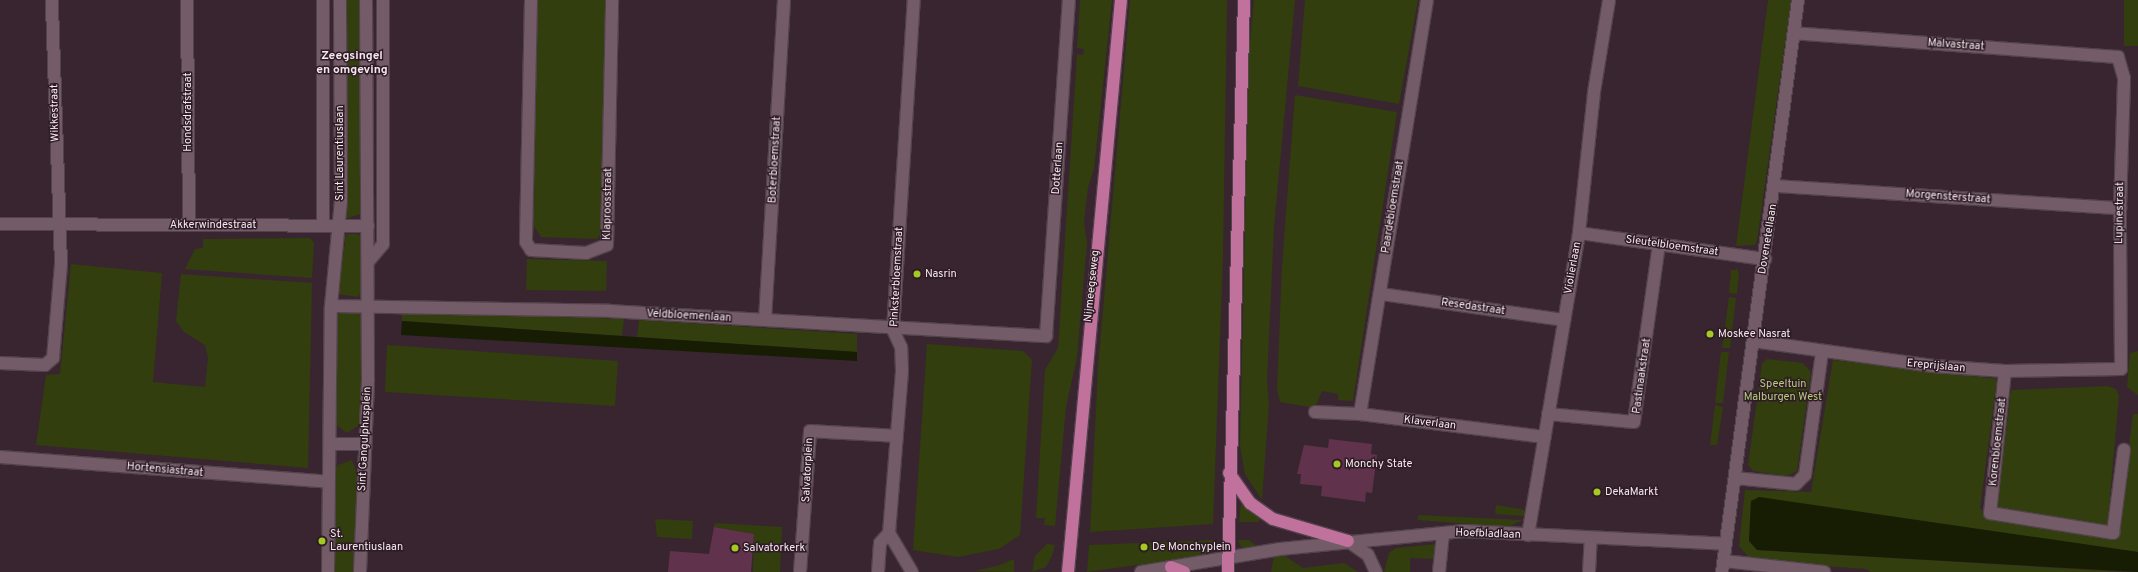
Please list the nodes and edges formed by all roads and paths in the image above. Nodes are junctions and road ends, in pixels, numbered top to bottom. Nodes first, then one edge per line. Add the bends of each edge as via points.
1 (52, 0) edge
2 (187, 0) edge
3 (324, 0) edge
4 (340, 0) edge
5 (366, 0) edge
6 (383, 0) edge
7 (532, 0) edge
8 (612, 0) edge
9 (784, 0) edge
10 (914, 0) edge
11 (1069, 0) edge
12 (1121, 0) edge
13 (1244, 0) edge
14 (1427, 0) edge
15 (1608, 0) edge
16 (1798, 0) edge
17 (1794, 34) junction
18 (2118, 57) joint
19 (1776, 186) junction
20 (2120, 208) junction
21 (0, 224) edge
22 (58, 225) junction
23 (189, 225) junction
24 (323, 225) junction
25 (339, 226) junction
26 (368, 226) junction
27 (1579, 233) junction
28 (1659, 244) junction
29 (1765, 259) junction
30 (368, 262) junction
31 (1381, 294) junction
32 (331, 306) junction
33 (367, 306) junction
34 (765, 320) junction
35 (1564, 320) junction
36 (893, 330) junction
37 (1046, 336) joint
38 (1753, 341) junction
39 (1822, 352) junction
40 (0, 363) edge
41 (2121, 369) joint
42 (2005, 371) junction
43 (1315, 412) dead end
44 (1360, 414) junction
45 (1548, 414) junction
46 (896, 436) junction
47 (1544, 437) junction
48 (331, 444) junction
49 (364, 444) junction
50 (2124, 450) dead end
51 (0, 458) edge
52 (1228, 472) junction
53 (1735, 478) junction
54 (329, 482) junction
55 (889, 533) junction
56 (1443, 533) junction
57 (1528, 535) junction
58 (1591, 538) junction
59 (1348, 541) junction
60 (1726, 544) junction
61 (1228, 557) junction
62 (1171, 567) junction
63 (1723, 567) edge
64 (328, 572) edge
65 (360, 572) edge
66 (800, 572) edge
67 (878, 572) edge
68 (912, 572) edge
69 (1068, 572) edge
70 (1141, 572) edge
71 (1184, 572) edge
72 (1228, 572) edge
73 (1376, 572) edge
74 (1439, 572) edge
75 (1589, 572) edge
76 (1824, 572) edge

1 - 22 street, Wikkestraat
2 - 23 street, Hondsdrafstraat
3 - 24 street, Sint Laurentiuslaan
4 - 25 street, Sint Laurentiuslaan
5 - 26 street
6 - 30 street via 384,244
7 - 8 street, Klaproosstraat via 526,242 531,250 586,253 608,245
9 - 34 street, Boterbloemstraat
10 - 36 street, Pinksterbloemstraat
11 - 37 street, Dotterlaan
12 - 69 main road, Nijmeegseweg
13 - 52 main road
14 - 31 street, Paardebloemstraat
15 - 27 street, Violierlaan via 1594,92
16 - 17 street, Dovenetellaan
17 - 18 street, Malvastraat
17 - 19 street, Dovenetellaan
18 - 20 street, Lupinestraat via 2124,78
19 - 20 street, Morgensterstraat
19 - 29 street, Dovenetellaan
20 - 41 street, Lupinestraat
21 - 22 street, Akkerwindestraat
22 - 23 street, Akkerwindestraat
22 - 40 street via 61,264 53,358 45,365
23 - 24 street, Akkerwindestraat
24 - 25 street, Akkerwindestraat
25 - 26 street, Akkerwindestraat
25 - 32 street, Sint Laurentiuslaan
26 - 30 street
27 - 28 street, Sleutelbloemstraat
27 - 35 street, Violierlaan
28 - 29 street, Sleutelbloemstraat
28 - 45 street, Pastinaakstraat via 1634,422
29 - 38 street, Dovenetellaan
30 - 33 street
31 - 35 street, Resedastraat
31 - 44 street, Paardebloemstraat
32 - 33 street, Veldbloemenlaan
32 - 48 street
33 - 34 street, Veldbloemenlaan via 610,311
33 - 49 street, Sint Gangulphusplein
34 - 36 street, Veldbloemenlaan
35 - 45 street, Violierlaan
36 - 37 street, Veldbloemenlaan
36 - 46 street, Pinksterbloemstraat via 901,347 902,371
38 - 39 street, Ereprijslaan
38 - 53 street, Dovenetellaan
39 - 42 street, Ereprijslaan via 1933,366
39 - 53 street via 1805,475 1796,484
41 - 42 street, Ereprijslaan
42 - 50 street, Korenbloemstraat via 1990,513 2113,533
43 - 44 street, Klaverlaan
44 - 47 street, Klaverlaan
45 - 47 street, Violierlaan
46 - 55 street, Pinksterbloemstraat
46 - 66 street, Salvatorplein via 810,431
47 - 57 street, Violierlaan
48 - 49 street
48 - 54 street
49 - 65 street, Sint Gangulphusplein
51 - 54 street, Hortensiastraat
52 - 59 main road via 1250,503 1273,519
52 - 61 main road
53 - 60 street, Dovenetellaan
54 - 64 street
55 - 67 street, Pinksterbloemstraat via 880,543
55 - 68 street
56 - 57 street, Hoefbladlaan
56 - 59 street, Hoefbladlaan
56 - 74 street
57 - 58 street, Hoefbladlaan
58 - 60 street, Hoefbladlaan
58 - 75 street
59 - 61 street, Hoefbladlaan
59 - 73 street via 1368,555
60 - 63 street, Dovenetellaan
61 - 62 street
61 - 72 main road
62 - 70 street
62 - 71 main road
63 - 76 street

